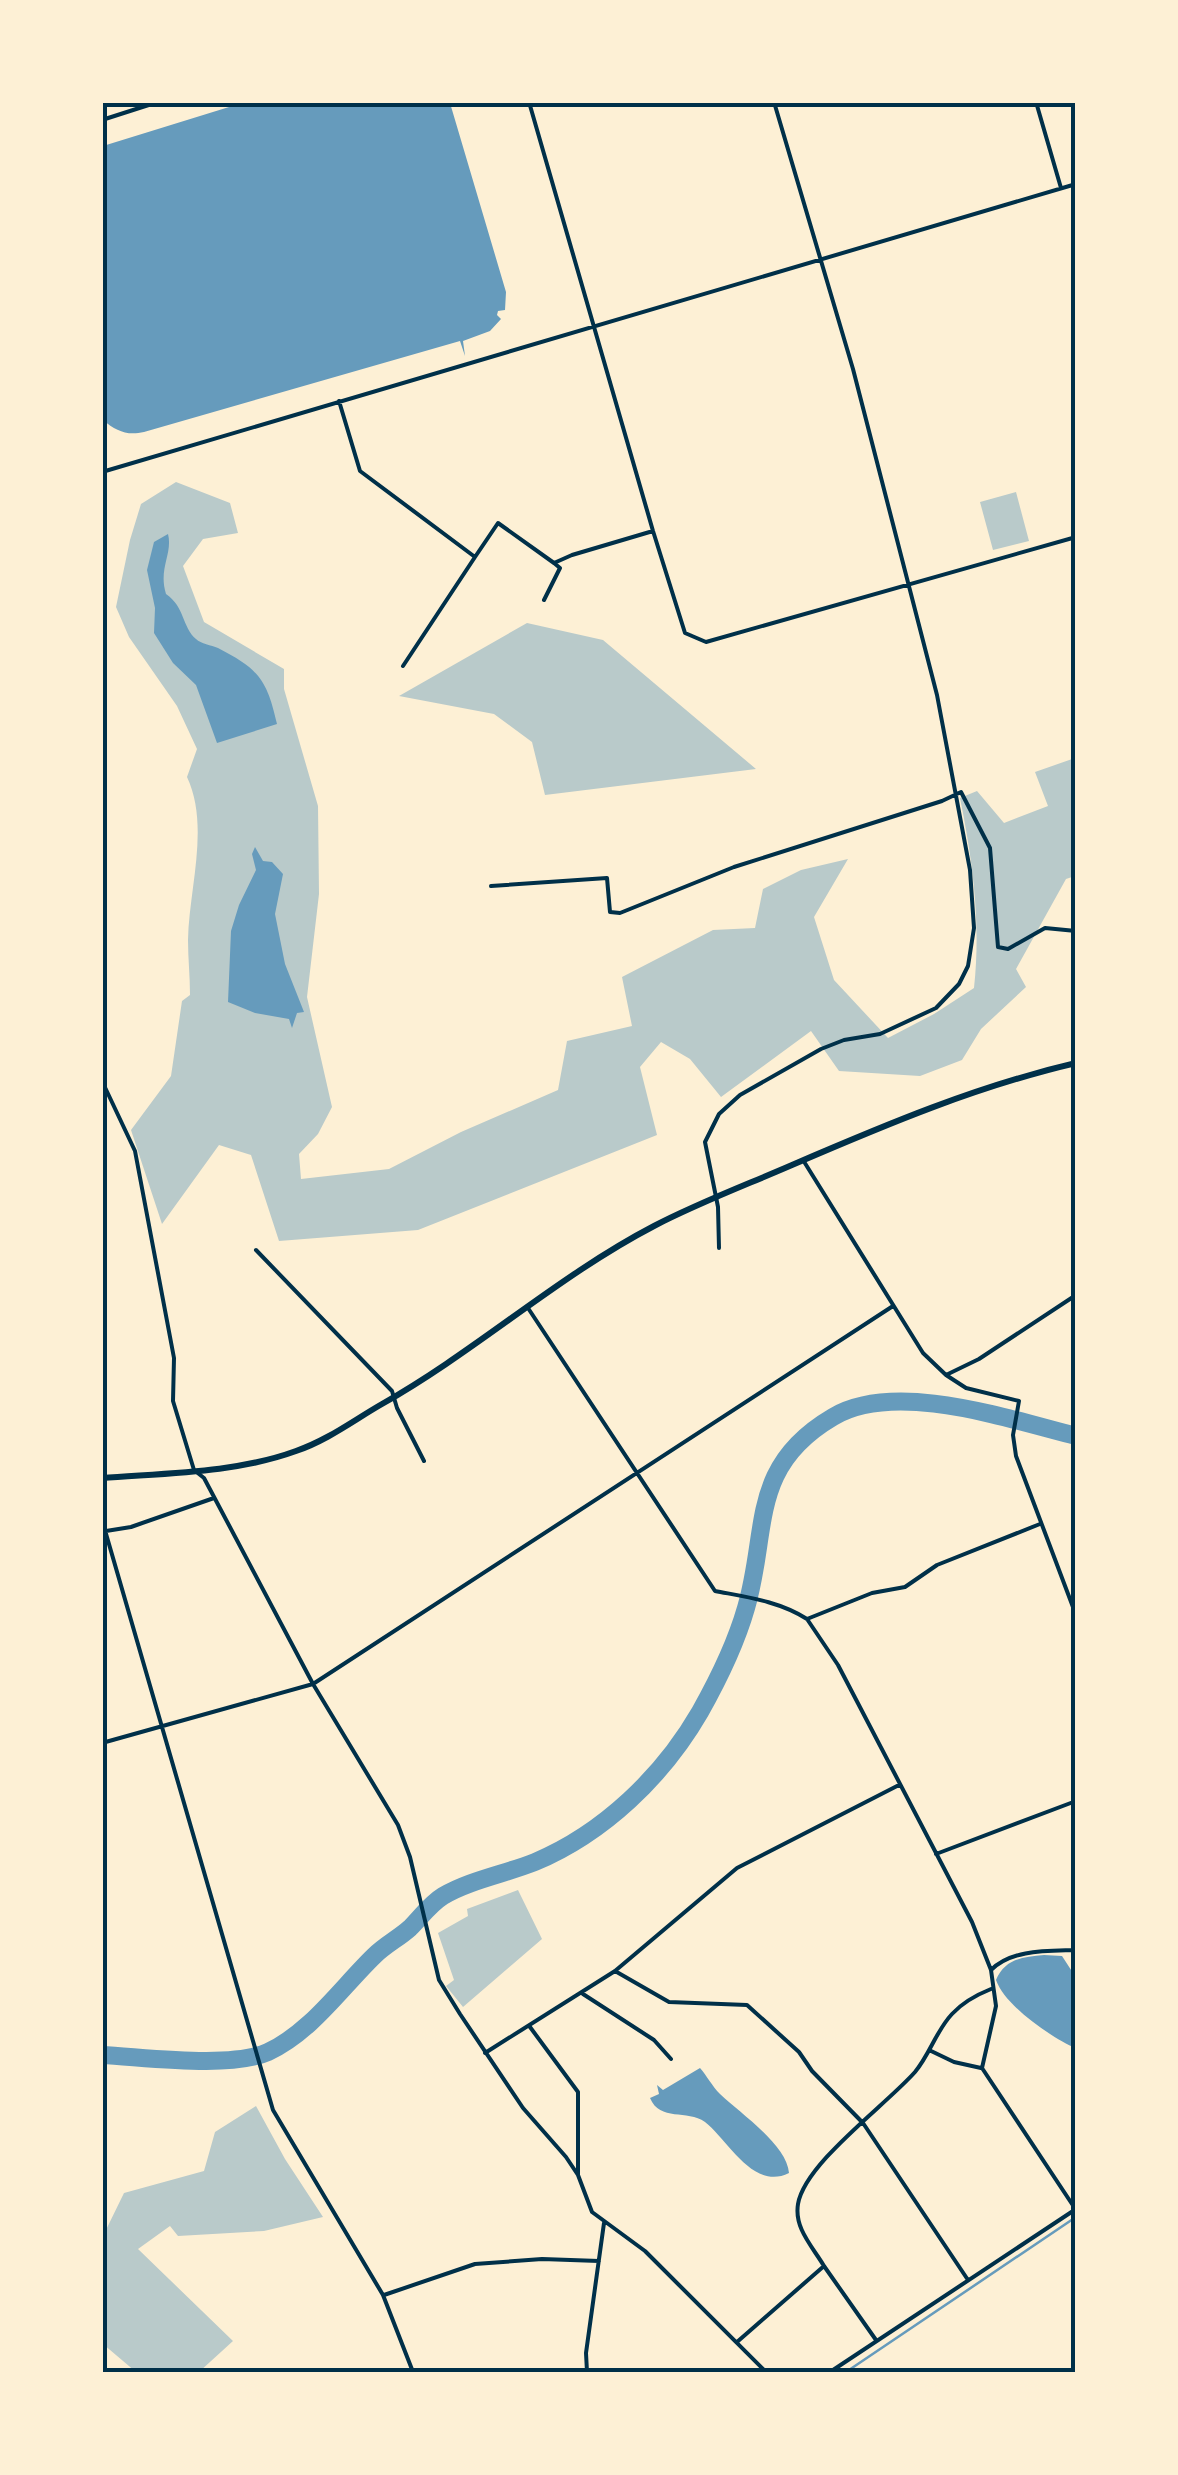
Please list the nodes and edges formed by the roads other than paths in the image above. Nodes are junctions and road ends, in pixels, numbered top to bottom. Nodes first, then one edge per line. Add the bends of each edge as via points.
1 (158, 102) edge
2 (529, 102) edge
3 (774, 102) edge
4 (1036, 102) edge
5 (102, 120) edge
6 (1076, 184) edge
7 (1062, 188) junction
8 (820, 261) junction
9 (593, 326) junction
10 (340, 401) junction
11 (102, 472) edge
12 (653, 531) junction
13 (1076, 537) edge
14 (475, 557) junction
15 (554, 563) junction
16 (908, 586) junction
17 (544, 600) dead end
18 (402, 666) dead end
19 (954, 795) junction
20 (490, 886) dead end
21 (1076, 931) edge
22 (1076, 1063) edge
23 (102, 1081) edge
24 (803, 1160) junction
25 (715, 1197) junction
26 (719, 1248) dead end
27 (256, 1250) dead end
28 (1076, 1295) edge
29 (893, 1306) junction
30 (528, 1308) junction
31 (946, 1374) junction
32 (394, 1398) junction
33 (424, 1461) dead end
34 (194, 1470) junction
35 (638, 1470) junction
36 (102, 1478) edge
37 (214, 1498) junction
38 (102, 1520) edge
39 (1040, 1524) junction
40 (106, 1531) junction
41 (1076, 1615) edge
42 (807, 1619) junction
43 (313, 1684) junction
44 (162, 1727) junction
45 (102, 1744) edge
46 (899, 1784) junction
47 (1076, 1802) edge
48 (936, 1854) junction
49 (1076, 1950) edge
50 (991, 1970) junction
51 (615, 1972) junction
52 (992, 1988) junction
53 (582, 1994) junction
54 (530, 2026) junction
55 (929, 2050) junction
56 (485, 2053) junction
57 (671, 2059) dead end
58 (982, 2068) junction
59 (863, 2123) junction
60 (578, 2175) junction
61 (1075, 2209) edge
62 (604, 2224) junction
63 (599, 2261) junction
64 (824, 2266) junction
65 (968, 2280) junction
66 (383, 2296) junction
67 (876, 2340) junction
68 (737, 2342) junction
69 (413, 2372) edge
70 (586, 2372) edge
71 (766, 2372) edge
72 (830, 2372) edge

1 - 5 street
2 - 9 street
3 - 8 street
4 - 7 street
6 - 7 street
7 - 8 street
8 - 9 street
8 - 16 street
9 - 10 street
9 - 12 street
10 - 11 street
10 - 14 street via 360,471
12 - 15 street
12 - 16 street via 685,633 706,642
13 - 16 street
14 - 15 street via 498,524
14 - 18 street
15 - 17 street via 560,568
16 - 19 street
19 - 20 street via 734,867 620,913 610,912 608,878
19 - 21 street via 961,792 990,848 998,947 1045,928
19 - 25 street via 974,928 959,984 936,1008 880,1034 821,1049 740,1095 719,1114 705,1142
22 - 24 main road via 1013,1077
23 - 34 street via 135,1151 174,1358 173,1401
24 - 25 main road
24 - 29 street
25 - 26 street
25 - 30 main road via 608,1252
27 - 32 street
28 - 31 street
29 - 31 street
29 - 35 street
30 - 32 main road
30 - 35 street
31 - 39 street via 966,1388 1019,1401 1012,1435
32 - 33 street
32 - 34 main road via 298,1451
34 - 36 main road
34 - 37 street
35 - 42 street via 715,1591 770,1602
35 - 43 street
37 - 40 street
37 - 43 street
38 - 40 street
39 - 41 street
39 - 42 street via 938,1565 905,1587
40 - 44 street
42 - 46 street
43 - 44 street
43 - 56 street via 398,1825 439,1980
44 - 45 street
44 - 66 street via 272,2110
46 - 48 street
46 - 51 street via 737,1868
47 - 48 street
48 - 50 street
49 - 50 street via 1023,1954
50 - 52 street
51 - 53 street
51 - 59 street via 669,2002 748,2005
52 - 55 street via 952,2014
52 - 58 street via 996,2006
53 - 54 street
53 - 57 street via 654,2040
54 - 56 street
54 - 60 street via 578,2092
55 - 58 street
55 - 59 street
56 - 60 street
58 - 61 street
59 - 64 street via 801,2191 799,2226
59 - 65 street
60 - 62 street
61 - 65 street
62 - 63 street
62 - 68 street via 645,2251
63 - 66 street via 474,2264
63 - 70 street
64 - 67 street
64 - 68 street
65 - 67 street
66 - 69 street
67 - 72 street
68 - 71 street

